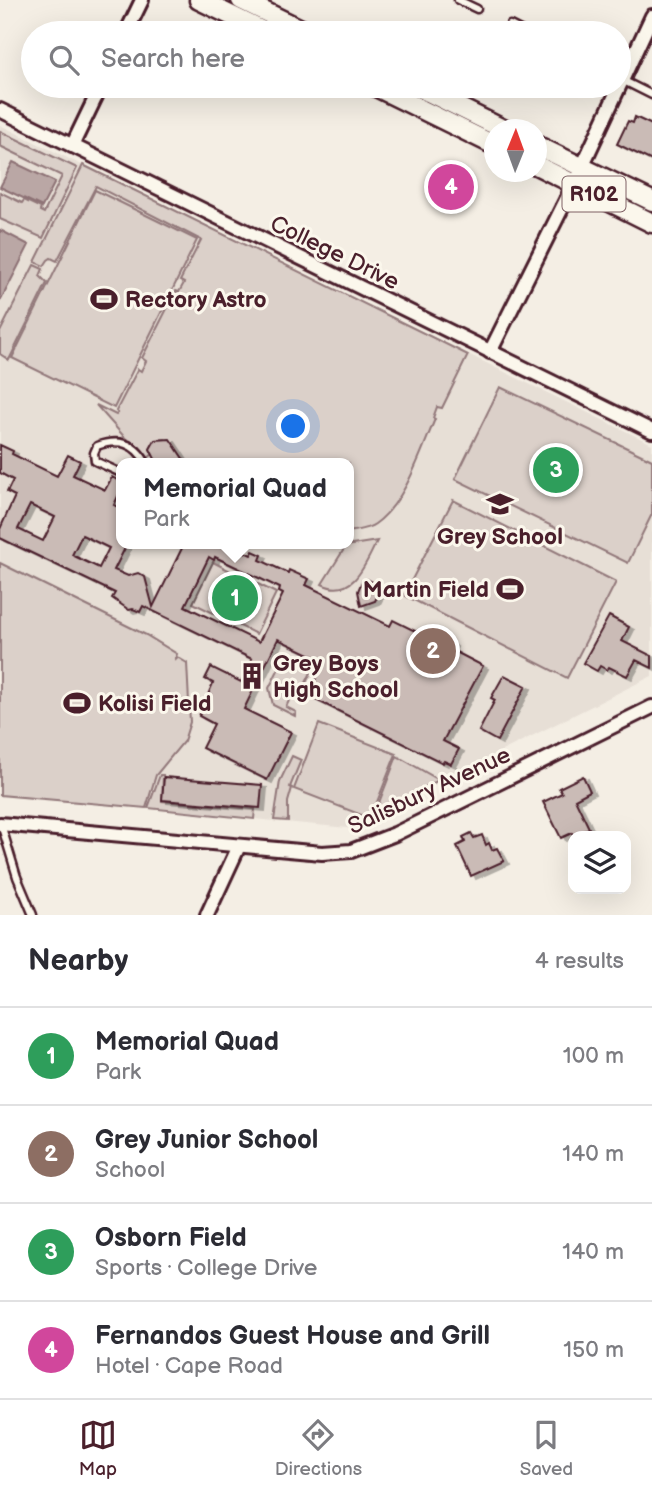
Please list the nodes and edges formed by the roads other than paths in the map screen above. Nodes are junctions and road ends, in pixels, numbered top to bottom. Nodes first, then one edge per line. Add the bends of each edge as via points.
1 (142, 0) edge
2 (199, 0) edge
3 (241, 0) edge
4 (458, 0) edge
5 (477, 9) dead end
6 (652, 16) edge
7 (132, 21) edge
8 (242, 21) edge
9 (284, 21) edge
10 (631, 59) edge
11 (631, 84) edge
12 (652, 95) edge
13 (95, 98) edge
14 (399, 98) edge
15 (440, 98) edge
16 (613, 98) edge
17 (0, 110) edge
18 (484, 120) edge
19 (484, 140) edge
20 (72, 146) junction
21 (547, 153) edge
22 (547, 168) edge
23 (578, 176) junction
24 (652, 201) edge
25 (652, 223) edge
26 (489, 352) junction
27 (652, 431) edge
28 (143, 458) edge
29 (116, 471) edge
30 (652, 706) edge
31 (0, 824) edge
32 (239, 846) junction
33 (33, 915) edge
34 (207, 915) edge

1 - 7 street
2 - 8 main road
3 - 9 main road
4 - 5 lane
6 - 10 street
11 - 12 lane
13 - 20 street
14 - 19 main road
15 - 18 main road
16 - 23 street
17 - 20 street, College Drive
20 - 26 street, College Drive
21 - 23 main road, R102
22 - 23 main road, R102
23 - 24 main road, R102
23 - 25 main road, R102
23 - 26 street
26 - 27 street, College Drive
28 - 29 lane via 127,443 97,446 98,464
30 - 32 street, Salisbury Avenue via 367,846 330,853
31 - 32 street, Salisbury Avenue
31 - 33 lane
32 - 34 street

